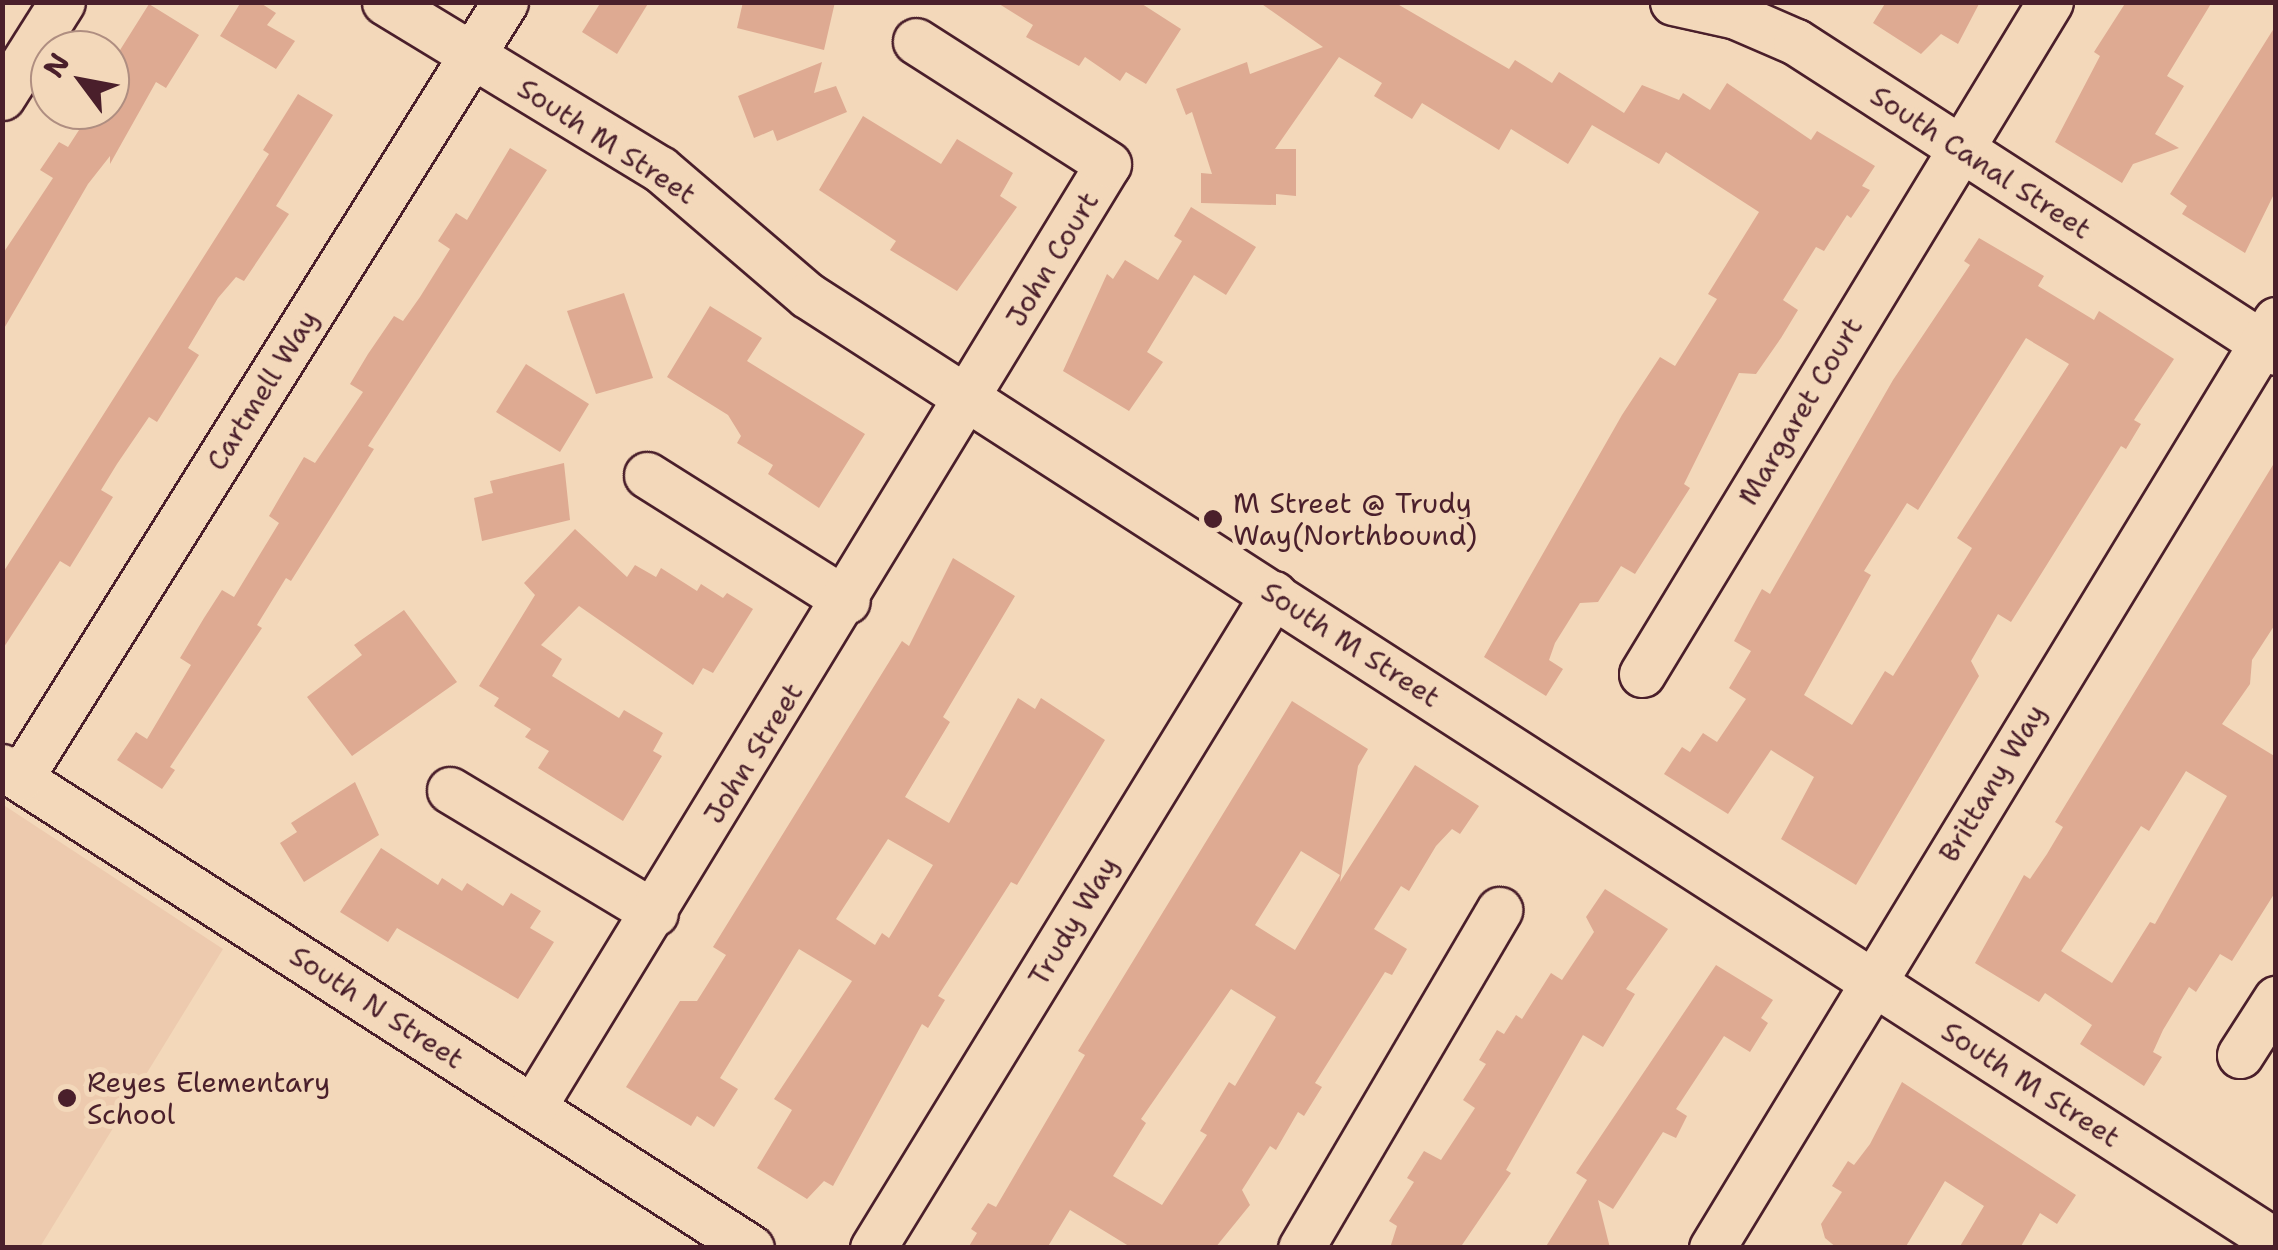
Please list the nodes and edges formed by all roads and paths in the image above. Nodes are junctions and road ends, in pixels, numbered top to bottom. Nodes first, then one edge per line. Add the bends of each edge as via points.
1 (62, 2) edge
2 (385, 2) edge
3 (505, 2) edge
4 (1673, 2) edge
5 (2050, 2) edge
6 (916, 41) dead end
7 (472, 55) junction
8 (2, 97) edge
9 (1959, 147) junction
10 (2271, 338) edge
11 (970, 397) junction
12 (646, 476) dead end
13 (1274, 594) junction
14 (846, 601) junction
15 (1642, 674) dead end
16 (11, 773) edge
17 (450, 790) dead end
18 (1499, 910) dead end
19 (654, 913) junction
20 (1872, 981) junction
21 (2276, 999) edge
22 (2240, 1055) dead end
23 (532, 1107) junction
24 (2276, 1242) edge
25 (751, 1248) edge
26 (873, 1248) edge
27 (1300, 1248) edge
28 (1712, 1248) edge

1 - 8 street
2 - 7 street, South M Street
3 - 7 street, Cartmell Way
4 - 9 street, South Canal Street via 1736,16 1796,42
5 - 9 street, Margaret Court
6 - 11 street, John Court via 1108,164
7 - 11 street, South M Street via 660,169 807,294
7 - 16 street, Cartmell Way
9 - 10 street, South Canal Street
9 - 15 street, Margaret Court
10 - 20 street, Brittany Way
11 - 13 street, South M Street
11 - 14 street, John Street
12 - 14 street
13 - 20 street, South M Street
13 - 26 street, Trudy Way
14 - 19 street, John Street
16 - 23 street, South N Street
17 - 19 street
18 - 27 street
19 - 23 street, John Street
20 - 24 street, South M Street
20 - 28 street, Brittany Way
21 - 22 street
23 - 25 street, South N Street

